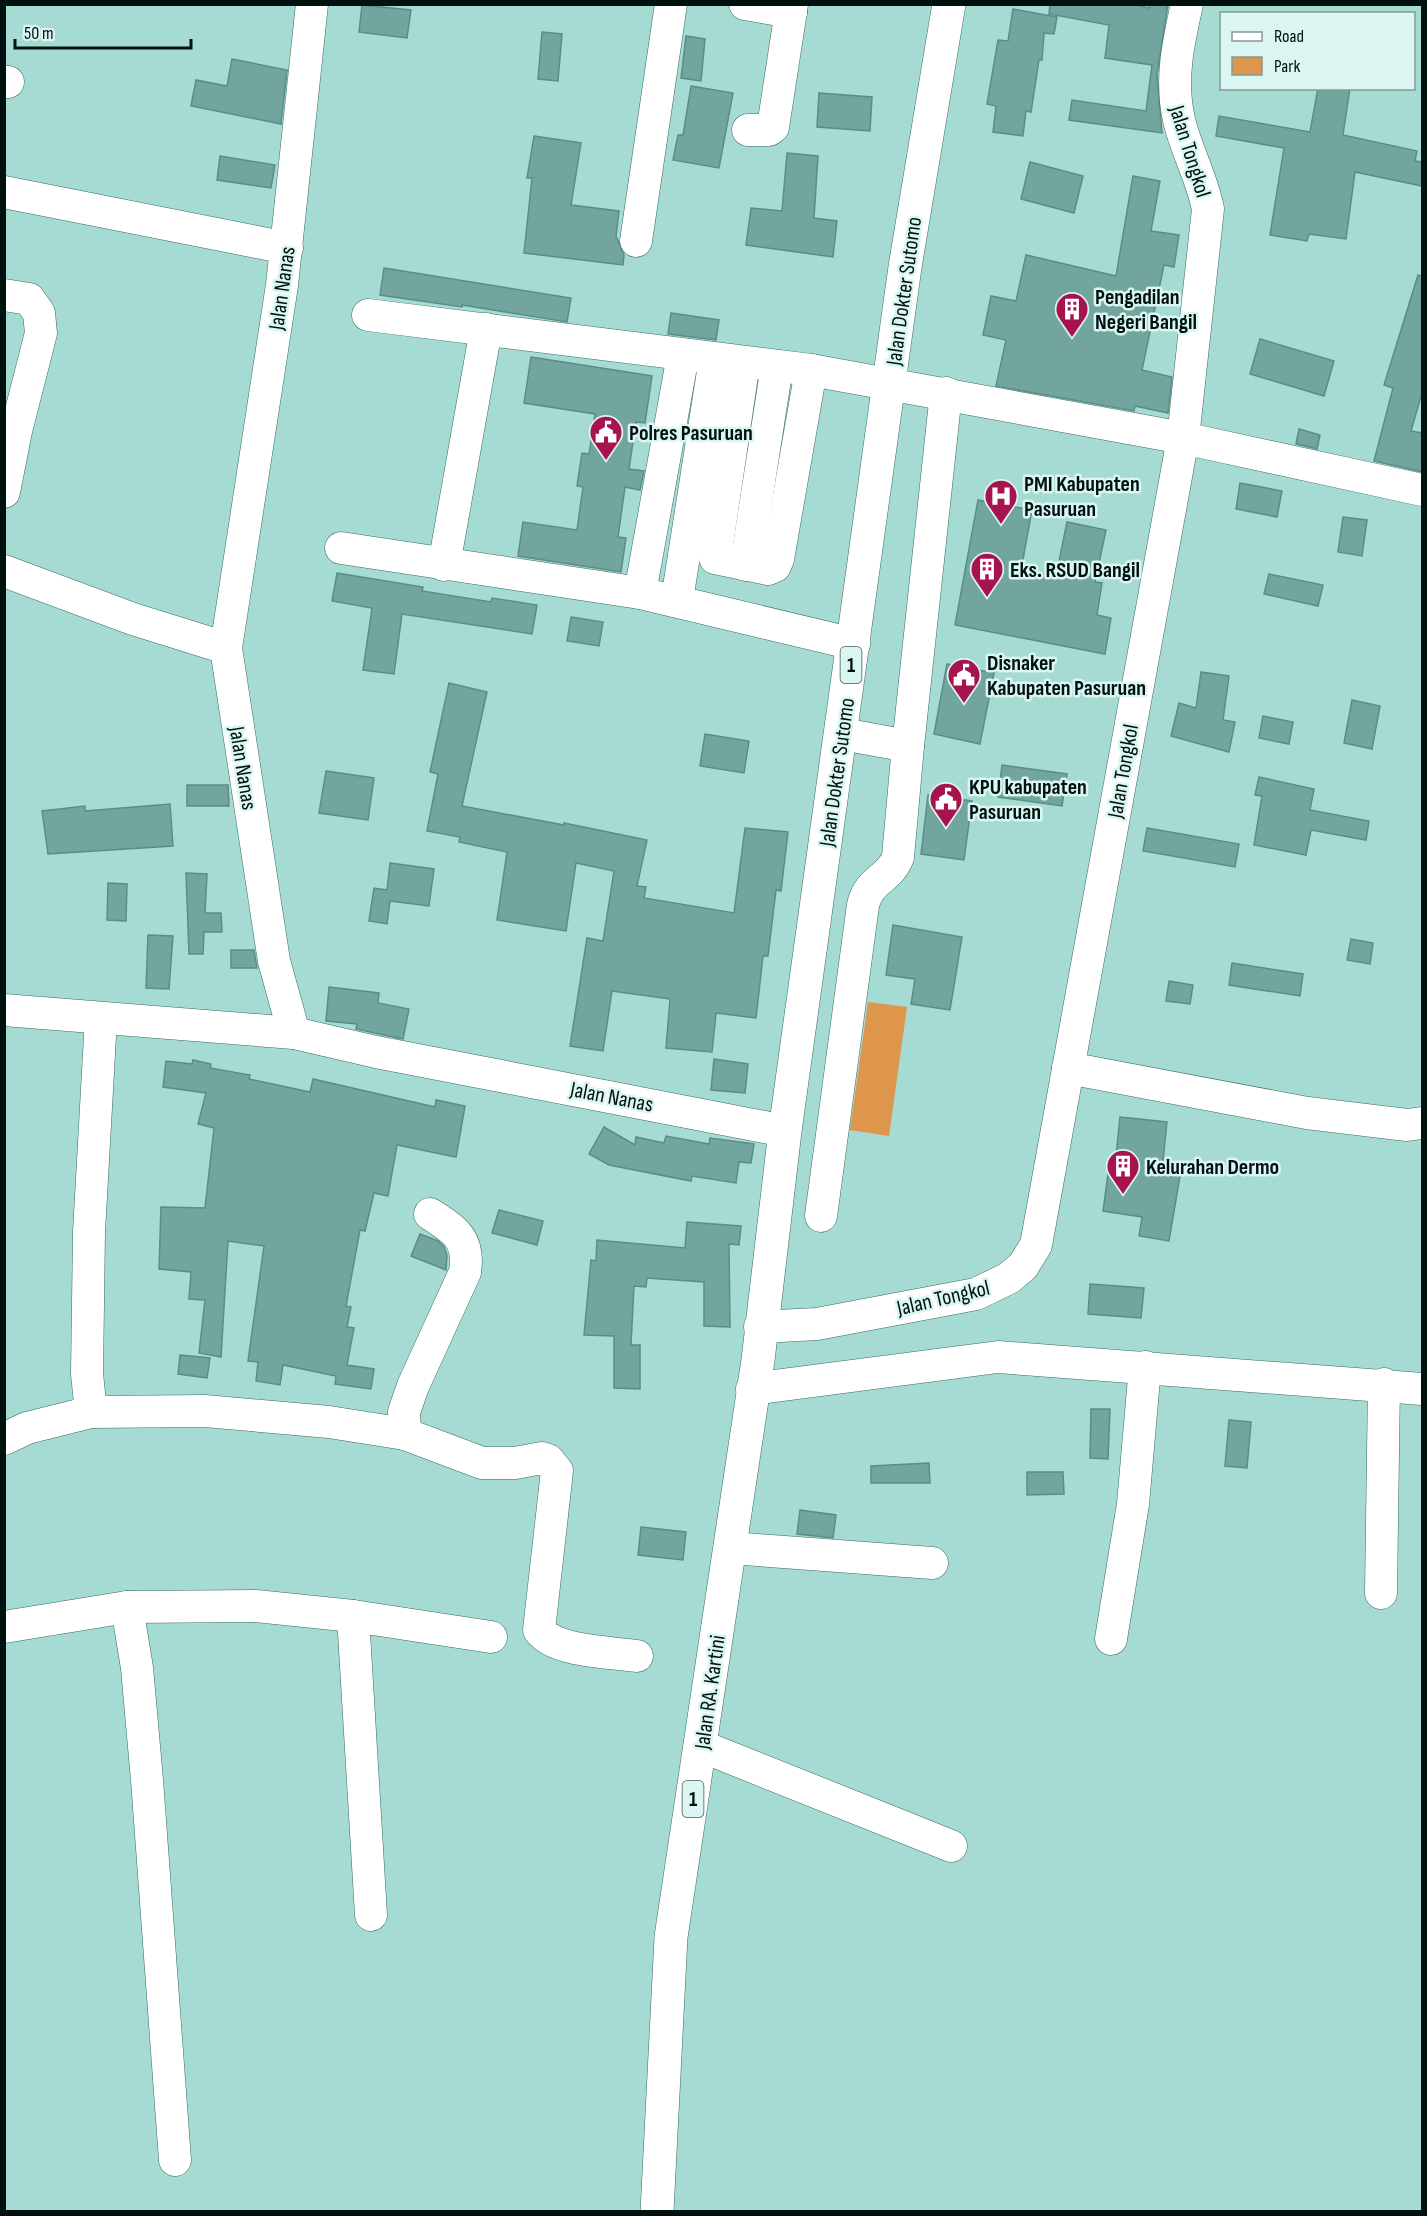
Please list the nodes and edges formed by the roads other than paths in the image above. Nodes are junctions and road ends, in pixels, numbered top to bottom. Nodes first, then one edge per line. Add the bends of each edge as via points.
1 (312, 4) edge
2 (671, 4) edge
3 (745, 4) edge
4 (949, 4) edge
5 (1187, 4) edge
6 (792, 8) edge
7 (748, 130) dead end
8 (4, 192) edge
9 (636, 241) dead end
10 (287, 248) junction
11 (4, 294) edge
12 (368, 315) dead end
13 (486, 329) junction
14 (683, 355) junction
15 (730, 360) junction
16 (777, 366) junction
17 (811, 370) junction
18 (891, 383) junction
19 (946, 393) junction
20 (10, 429) edge
21 (1183, 438) junction
22 (1422, 490) edge
23 (4, 492) edge
24 (341, 548) dead end
25 (685, 552) junction
26 (715, 558) junction
27 (444, 565) junction
28 (747, 565) junction
29 (4, 571) edge
30 (640, 592) junction
31 (677, 600) junction
32 (854, 644) junction
33 (226, 648) junction
34 (842, 734) junction
35 (908, 746) junction
36 (4, 1010) edge
37 (101, 1018) junction
38 (294, 1033) junction
39 (1068, 1068) junction
40 (1422, 1123) edge
41 (785, 1131) junction
42 (430, 1214) dead end
43 (821, 1216) dead end
44 (817, 1324) junction
45 (760, 1327) junction
46 (1145, 1367) junction
47 (755, 1373) junction
48 (1384, 1384) junction
49 (1422, 1389) edge
50 (89, 1396) junction
51 (407, 1410) junction
52 (4, 1439) edge
53 (730, 1548) junction
54 (932, 1563) dead end
55 (1381, 1593) dead end
56 (127, 1607) junction
57 (353, 1616) junction
58 (4, 1627) edge
59 (491, 1637) dead end
60 (1111, 1639) dead end
61 (637, 1656) dead end
62 (701, 1746) junction
63 (951, 1846) dead end
64 (371, 1915) dead end
65 (175, 2160) dead end
66 (657, 2211) edge

1 - 10 street, Jalan Nanas
2 - 9 street
3 - 6 street
4 - 18 highway, Jalan Dokter Sutomo / 1 via 905,267
5 - 21 street, Jalan Tongkol via 1176,51 1174,92 1179,122 1203,183 1208,209
6 - 7 street via 773,127
8 - 10 street
10 - 33 street, Jalan Nanas
11 - 20 street via 30,299 39,313 41,333
12 - 13 street
13 - 14 street
13 - 27 street
14 - 15 street
14 - 30 street
15 - 16 street
15 - 25 street
15 - 26 street
16 - 17 street
16 - 28 street
17 - 18 street
17 - 28 street via 778,559 768,569
18 - 19 street
18 - 32 highway, Jalan Dokter Sutomo / 1
19 - 21 street
19 - 35 street
20 - 23 street
21 - 22 street
21 - 39 street, Jalan Tongkol
24 - 27 street
25 - 26 street
25 - 31 street
26 - 28 street
27 - 30 street
29 - 33 street via 133,619
30 - 31 street
31 - 32 street
32 - 34 highway, Jalan Dokter Sutomo / 1
33 - 38 street, Jalan Nanas via 274,961
34 - 35 street
34 - 41 highway, Jalan Dokter Sutomo / 1
35 - 43 street via 898,857 893,869 866,891 863,905
36 - 37 street
37 - 38 street
37 - 50 street via 89,1232
38 - 41 street, Jalan Nanas
39 - 40 street via 1307,1113 1407,1125
39 - 44 street, Jalan Tongkol via 1036,1245 1023,1266 1003,1282 976,1294
41 - 45 highway, Jalan Dokter Sutomo / 1
42 - 51 street via 455,1230 467,1259
44 - 45 street, Jalan Tongkol
44 - 47 street via 786,1335
45 - 47 highway, 1
46 - 47 street via 998,1357
46 - 48 street
46 - 60 street via 1133,1504
47 - 53 highway, Jalan RA. Kartini / 1
48 - 49 street
48 - 55 street
50 - 51 street via 329,1422
50 - 52 street
51 - 61 street via 482,1463 542,1458 554,1465 557,1471 539,1630 545,1638 560,1645
53 - 54 street
53 - 62 highway, Jalan RA. Kartini / 1
56 - 57 street via 256,1605
56 - 58 street
56 - 65 street via 147,1780
57 - 59 street
57 - 64 street
62 - 63 street
62 - 66 highway, Jalan RA. Kartini / 1 via 671,1937

